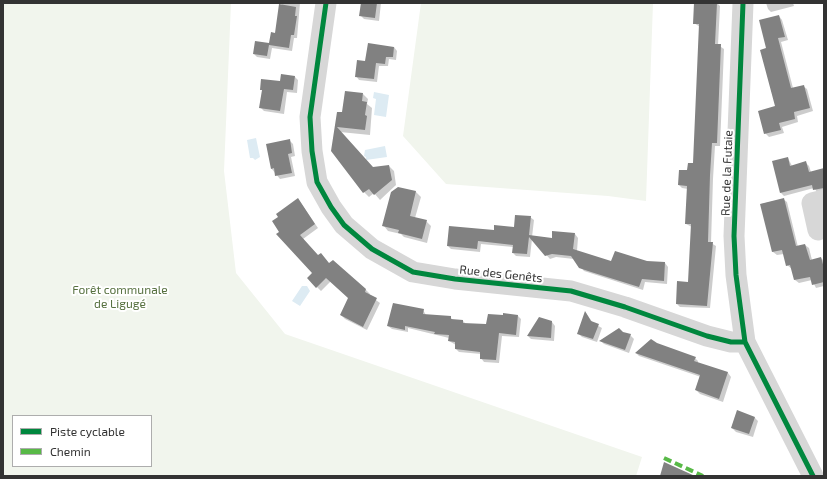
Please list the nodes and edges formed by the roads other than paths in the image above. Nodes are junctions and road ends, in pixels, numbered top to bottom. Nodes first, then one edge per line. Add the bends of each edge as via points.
1 (326, 3) edge
2 (743, 3) edge
3 (824, 200) edge
4 (818, 230) dead end
5 (745, 342) junction
6 (813, 476) edge

1 - 5 street, Rue des Genêts via 310,117 317,182 344,225 372,249 413,272 571,291 707,336 731,342
2 - 5 street, Rue de la Futaie via 734,236 736,275
3 - 4 street via 812,203
5 - 6 street

